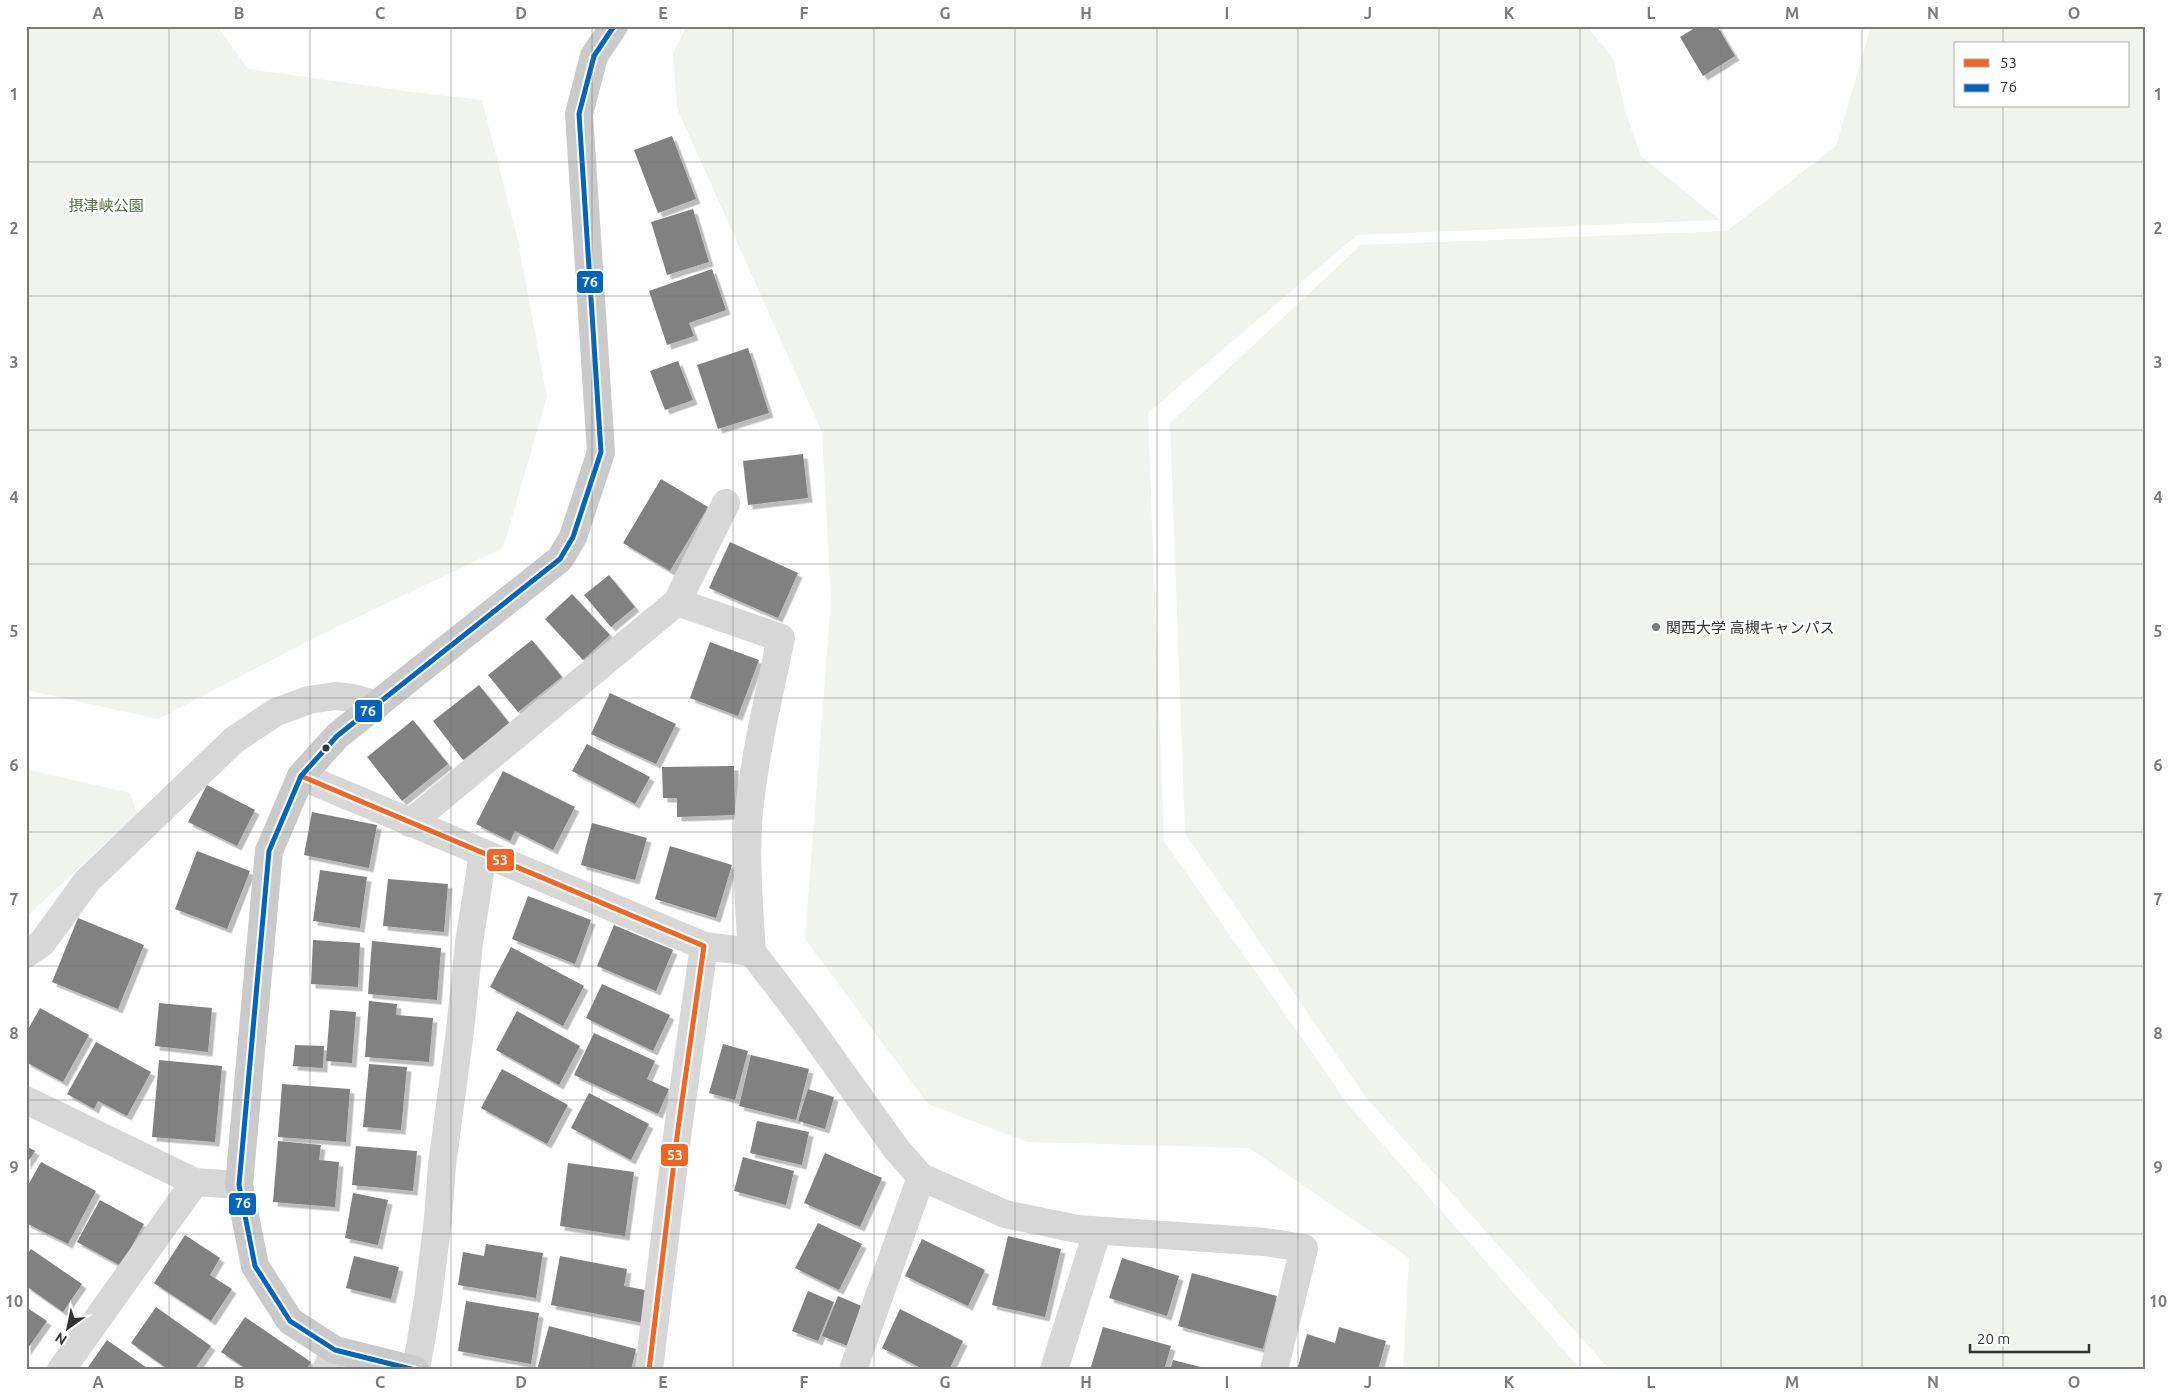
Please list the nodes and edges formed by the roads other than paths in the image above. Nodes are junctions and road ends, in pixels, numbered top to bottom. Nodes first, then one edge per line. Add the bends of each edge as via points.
1 (614, 26) edge
2 (726, 503) dead end
3 (677, 602) junction
4 (377, 704) junction
5 (300, 776) junction
6 (410, 823) junction
7 (484, 854) junction
8 (704, 946) junction
9 (752, 952) junction
10 (26, 954) edge
11 (26, 1100) edge
12 (921, 1177) junction
13 (195, 1182) junction
14 (239, 1185) junction
15 (1097, 1232) junction
16 (330, 1360) edge
17 (61, 1370) edge
18 (415, 1370) edge
19 (649, 1370) edge
20 (853, 1370) edge
21 (1054, 1370) edge
22 (1274, 1370) edge

1 - 4 main road via 594,56 579,114 601,452 573,537 560,559
2 - 3 street
3 - 6 street
3 - 9 street via 781,638 760,734 749,812 748,887
4 - 5 main road via 337,736
4 - 10 street via 335,696 309,700 276,712 234,740 87,881 42,943
5 - 6 street
5 - 14 main road via 269,851
6 - 7 street
7 - 8 street
7 - 18 street via 469,943 428,1299
8 - 9 street
8 - 19 street
9 - 12 street via 896,1150
11 - 13 street
12 - 15 street via 1006,1214
12 - 20 street
13 - 14 street
13 - 17 street
14 - 16 main road via 255,1266 290,1321
15 - 21 street
15 - 22 street via 1226,1239 1304,1248
16 - 18 main road

